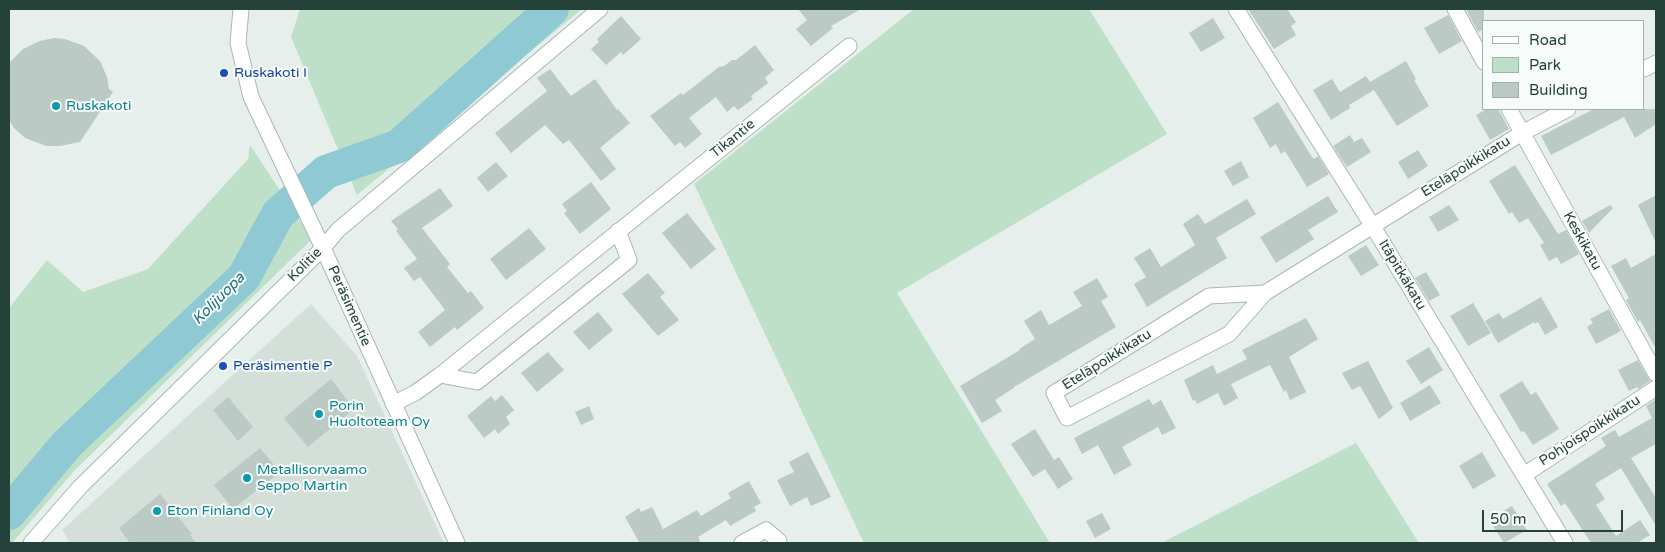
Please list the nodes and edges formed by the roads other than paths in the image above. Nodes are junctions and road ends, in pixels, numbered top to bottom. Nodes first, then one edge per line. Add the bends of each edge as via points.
1 (241, 9) edge
2 (600, 9) edge
3 (1236, 9) edge
4 (1455, 9) edge
5 (849, 46) dead end
6 (1482, 58) edge
7 (1510, 110) edge
8 (1566, 110) edge
9 (1522, 133) junction
10 (1372, 225) junction
11 (618, 231) junction
12 (323, 248) junction
13 (1265, 293) junction
14 (440, 374) junction
15 (1656, 374) edge
16 (1656, 388) edge
17 (393, 404) junction
18 (1524, 475) junction
19 (31, 543) edge
20 (457, 543) edge
21 (742, 543) edge
22 (779, 543) edge
23 (1564, 543) edge

1 - 12 street, Peräsimentie via 238,44 251,96
2 - 12 street, Kolitie via 338,230
3 - 10 street, Itäpitkäkatu
4 - 6 street
5 - 11 street, Tikantie
7 - 9 street, Keskikatu
8 - 9 street, Eteläpoikkikatu
9 - 10 street, Eteläpoikkikatu
9 - 15 street, Keskikatu
10 - 13 street, Eteläpoikkikatu
10 - 18 street, Itäpitkäkatu
11 - 14 street, Tikantie
11 - 14 street via 629,260 477,382
12 - 17 street, Peräsimentie
12 - 19 street, Kolitie via 80,487
13 - 13 street, Eteläpoikkikatu via 1229,334 1067,418 1054,393 1209,296
14 - 17 street, Tikantie via 415,393
16 - 18 street, Pohjoispoikkikatu
17 - 20 street, Peräsimentie
18 - 23 street, Itäpitkäkatu
21 - 22 street via 766,530

